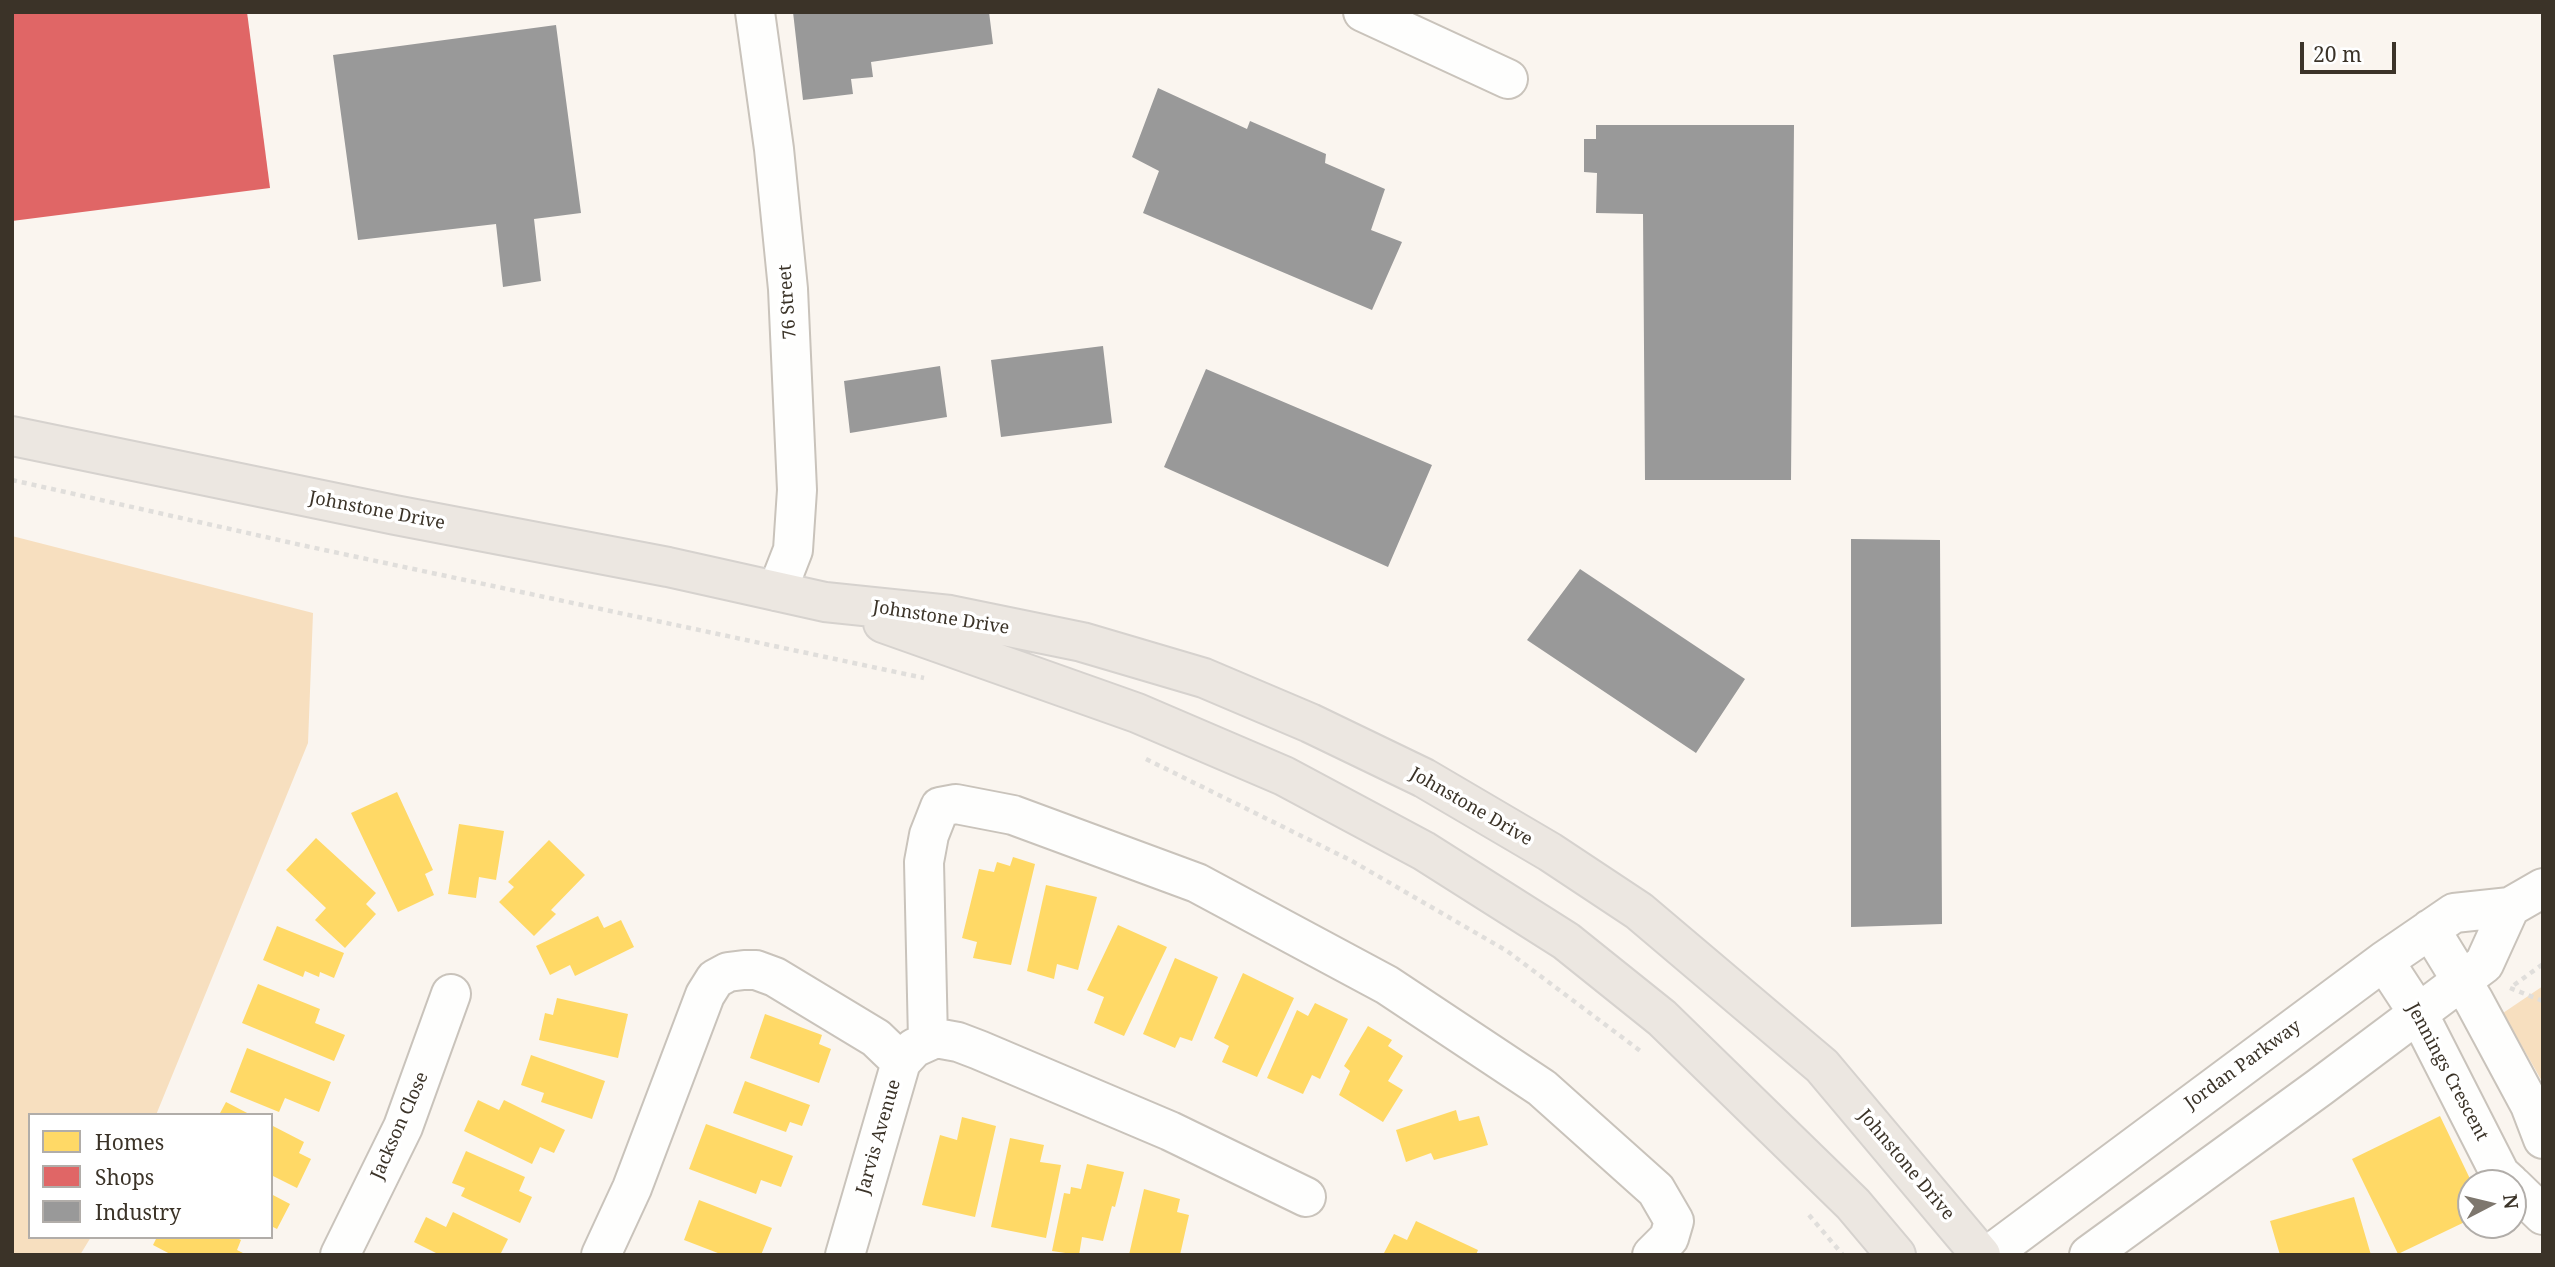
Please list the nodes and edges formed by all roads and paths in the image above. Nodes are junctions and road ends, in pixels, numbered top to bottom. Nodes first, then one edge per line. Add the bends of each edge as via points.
1 (755, 12) edge
2 (1363, 12) edge
3 (1508, 79) dead end
4 (12, 436) edge
5 (12, 480) edge
6 (777, 591) junction
7 (825, 602) junction
8 (933, 680) dead end
9 (1146, 758) dead end
10 (2543, 888) edge
11 (2510, 907) junction
12 (2430, 929) junction
13 (2384, 961) junction
14 (2543, 964) edge
15 (2481, 983) junction
16 (2510, 988) junction
17 (451, 993) dead end
18 (2543, 1001) edge
19 (2418, 1013) junction
20 (922, 1047) junction
21 (1650, 1058) dead end
22 (2543, 1139) edge
23 (2497, 1169) edge
24 (1306, 1197) dead end
25 (2527, 1200) edge
26 (1802, 1208) dead end
27 (2543, 1215) edge
28 (846, 1254) edge
29 (340, 1255) edge
30 (601, 1255) edge
31 (1652, 1255) edge
32 (1843, 1255) edge
33 (1896, 1255) edge
34 (1980, 1255) edge
35 (1989, 1255) edge
36 (2089, 1255) edge

1 - 6 street, 76 Street via 788,289 797,490 793,550
2 - 3 street
4 - 6 main road, Johnstone Drive
5 - 8 path
6 - 7 main road, Johnstone Drive
7 - 33 main road, Johnstone Drive via 1137,713 1284,776 1424,851 1566,941 1662,1018 1853,1204
7 - 34 main road, Johnstone Drive via 950,615 1083,642 1204,678 1424,778 1639,911 1720,978 1822,1066
9 - 21 path via 1352,861 1507,951
10 - 11 street, Jordan Parkway
11 - 12 street, Jordan Parkway via 2454,913
11 - 15 street via 2484,964
12 - 13 street, Jordan Parkway
12 - 15 street
13 - 19 street, Jennings Crescent
13 - 35 street, Jordan Parkway
14 - 16 path
15 - 16 path
15 - 19 street
15 - 22 street
16 - 18 path
17 - 29 street, Jackson Close via 403,1127
19 - 23 street, Jennings Crescent
19 - 36 street
20 - 24 street via 968,1046 1170,1131
20 - 28 street, Jarvis Avenue
20 - 30 street via 876,1038 756,970 728,972 715,979
20 - 31 street, Jarvis Avenue via 924,862 929,835 940,807 956,804 1013,815 1197,883 1387,985 1542,1088 1656,1189 1674,1221 1670,1238
25 - 27 street, Jennings Crescent
26 - 32 path

